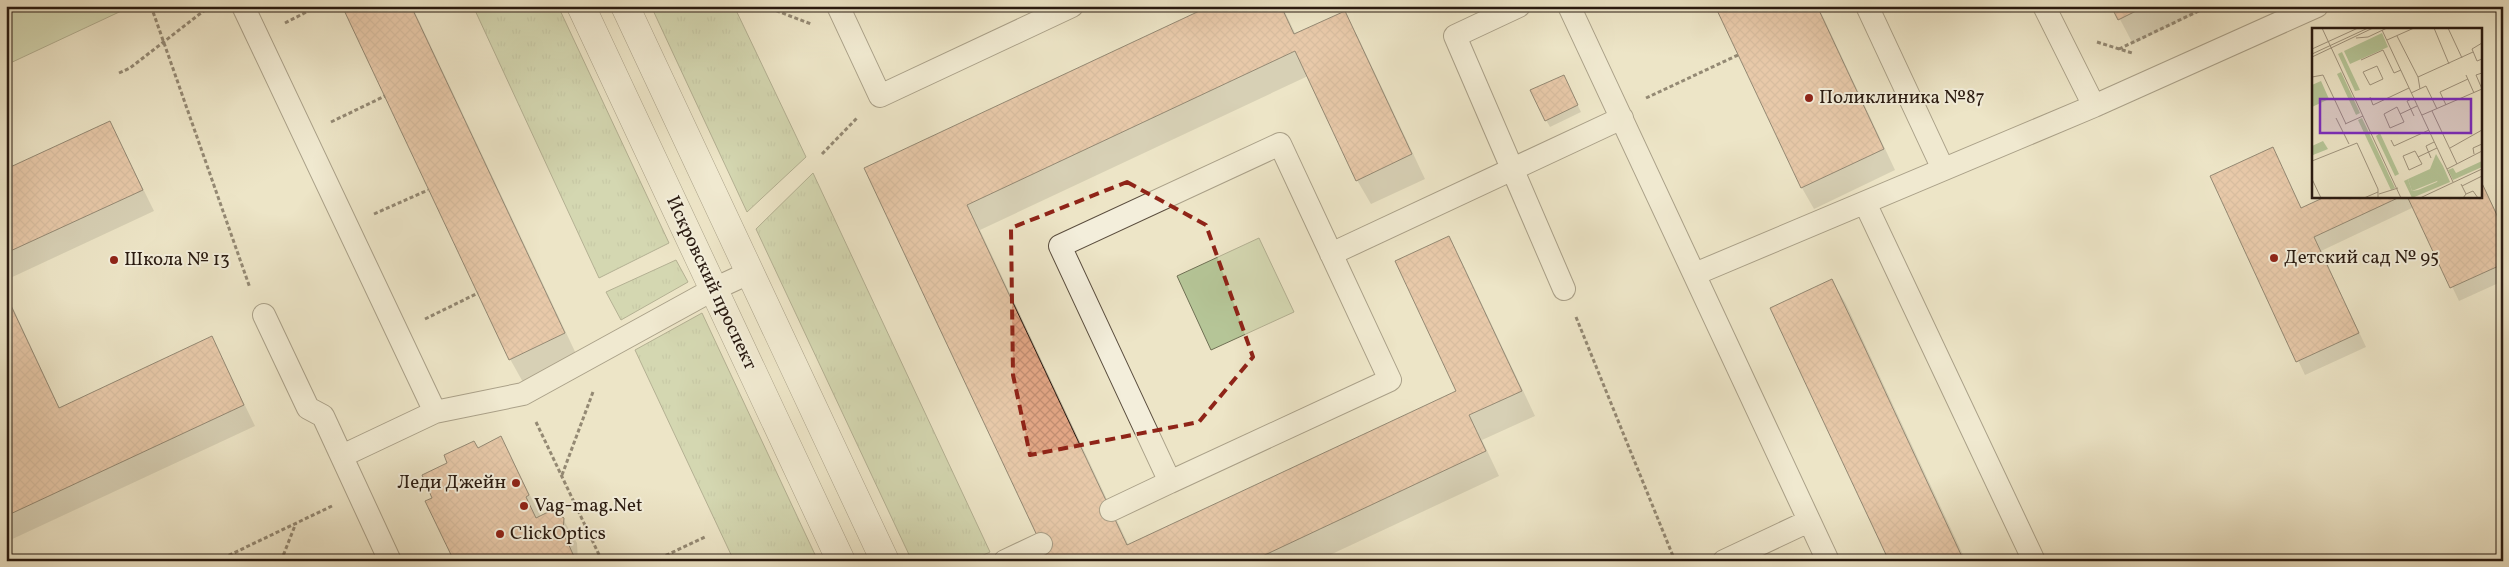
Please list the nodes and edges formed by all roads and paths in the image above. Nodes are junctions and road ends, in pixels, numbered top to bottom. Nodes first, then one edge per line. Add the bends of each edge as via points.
1 (151, 6) edge
2 (210, 6) edge
3 (243, 6) edge
4 (581, 6) edge
5 (625, 6) edge
6 (838, 6) edge
7 (1072, 6) edge
8 (1520, 6) edge
9 (1569, 6) edge
10 (1867, 6) edge
11 (2044, 6) edge
12 (2209, 6) edge
13 (2317, 6) edge
14 (2054, 27) junction
15 (164, 41) junction
16 (2118, 49) junction
17 (1738, 54) dead end
18 (2176, 69) junction
19 (119, 74) dead end
20 (385, 96) dead end
21 (880, 96) junction
22 (2094, 106) junction
23 (1620, 114) junction
24 (304, 135) junction
25 (822, 154) dead end
26 (1511, 169) junction
27 (1943, 169) junction
28 (428, 190) dead end
29 (1865, 203) junction
30 (348, 227) junction
31 (1331, 254) junction
32 (751, 272) junction
33 (1695, 274) junction
34 (714, 289) junction
35 (1564, 289) joint
36 (478, 293) dead end
37 (264, 315) joint
38 (397, 332) junction
39 (608, 349) junction
40 (523, 394) junction
41 (435, 412) junction
42 (342, 456) junction
43 (562, 476) junction
44 (1170, 482) junction
45 (358, 493) junction
46 (1111, 510) dead end
47 (1809, 521) junction
48 (296, 523) junction
49 (705, 537) dead end
50 (1041, 544) dead end
51 (218, 561) edge
52 (281, 561) edge
53 (390, 561) edge
54 (602, 561) edge
55 (654, 561) edge
56 (841, 561) edge
57 (885, 561) edge
58 (1005, 561) edge
59 (1675, 561) edge
60 (1724, 561) edge
61 (1828, 561) edge
62 (2034, 561) edge

1 - 15 path
2 - 15 path
3 - 24 lane
4 - 34 street, Искровский проспект
5 - 32 street
6 - 21 lane
7 - 21 lane
8 - 26 lane via 1454,36
9 - 23 lane
10 - 27 lane
11 - 14 lane
12 - 16 path
13 - 18 lane
14 - 16 path
14 - 22 lane
15 - 19 path
15 - 37 path via 250,288
16 - 18 path
17 - 23 path
18 - 22 lane
20 - 24 path
21 - 25 path
22 - 27 lane
23 - 26 lane
23 - 33 lane
24 - 30 lane
26 - 31 lane
26 - 35 lane
27 - 29 lane
28 - 30 path
29 - 33 lane
29 - 62 lane
30 - 38 lane
31 - 44 lane via 1390,380
31 - 44 lane via 1280,144 1060,246
32 - 34 lane
32 - 57 street
33 - 47 lane
34 - 39 lane
34 - 56 street, Искровский проспект
35 - 59 path
36 - 38 path
37 - 42 lane via 308,408 322,416
38 - 41 lane
39 - 40 lane
39 - 43 path
40 - 41 lane
40 - 43 path
41 - 42 lane
42 - 45 lane
43 - 54 path
44 - 46 lane
45 - 48 path
45 - 53 lane
47 - 60 lane
47 - 61 lane
48 - 51 path
48 - 52 path
49 - 55 path
50 - 58 lane

